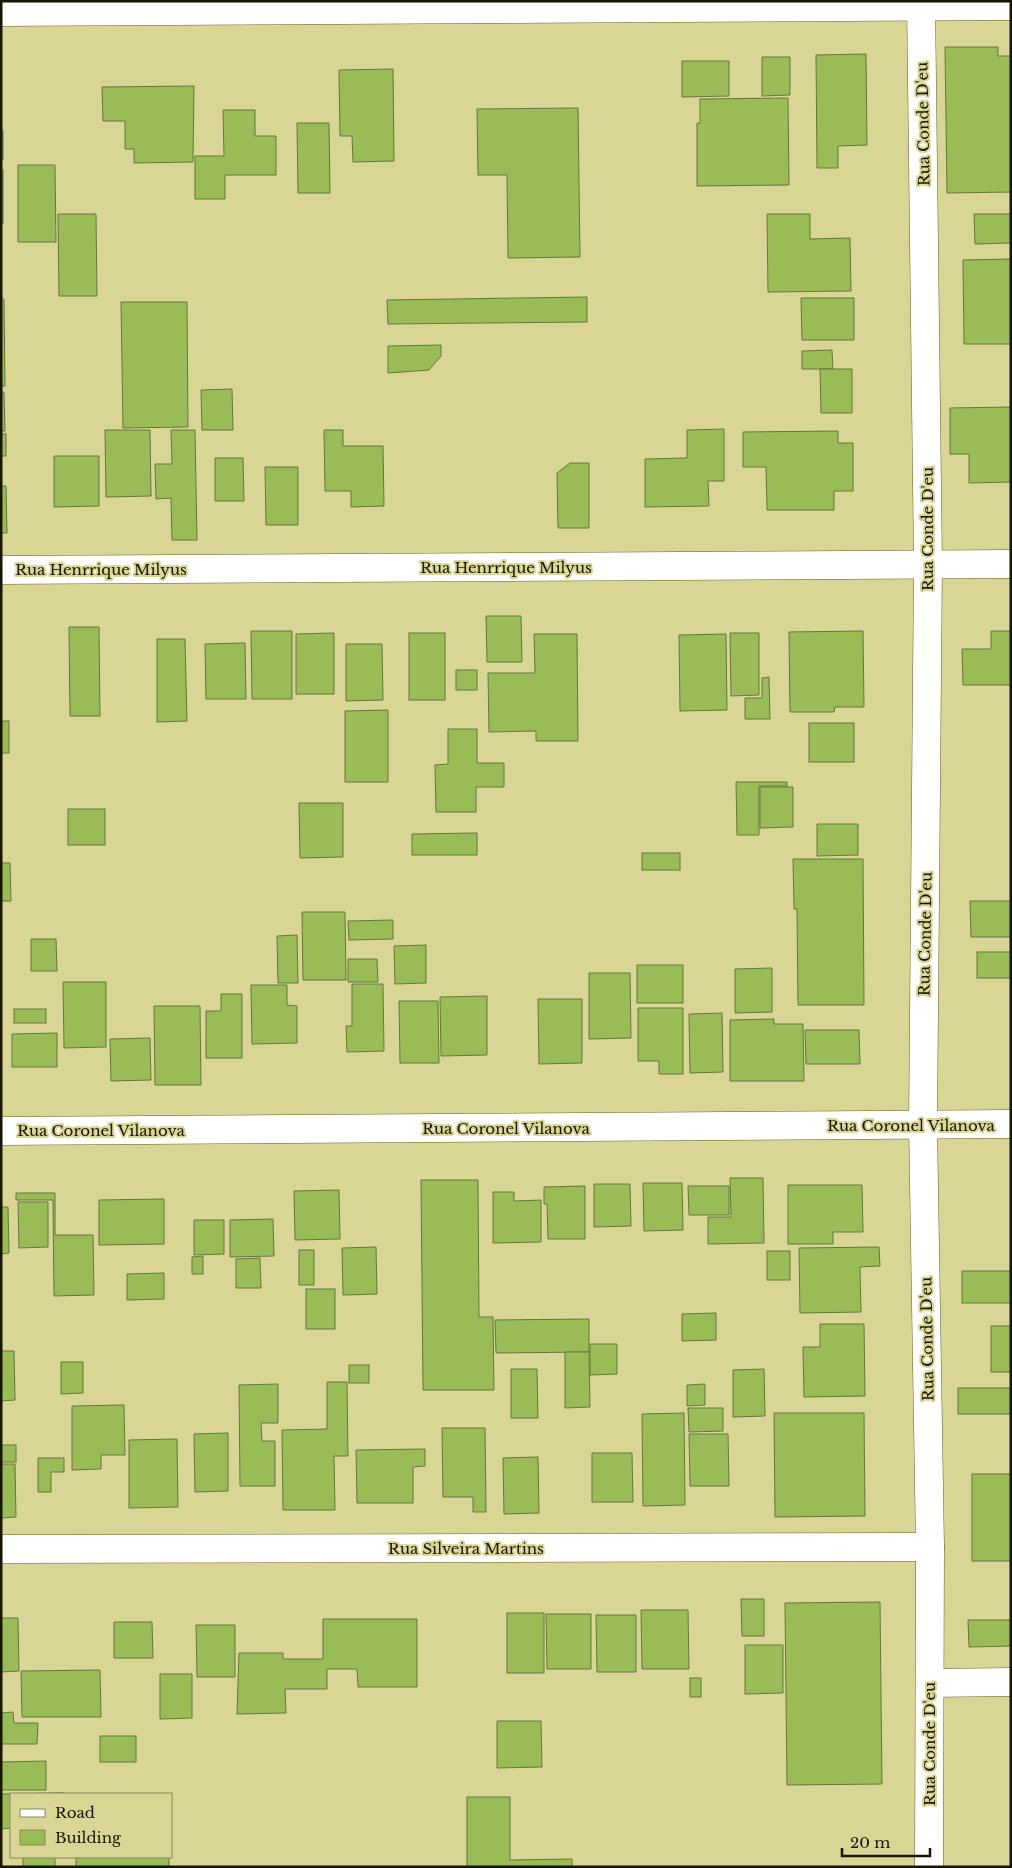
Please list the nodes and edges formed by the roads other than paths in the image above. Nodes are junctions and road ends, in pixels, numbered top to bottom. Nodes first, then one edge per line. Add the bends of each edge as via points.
1 (921, 4) edge
2 (1011, 6) edge
3 (1, 12) edge
4 (1011, 564) edge
5 (928, 565) junction
6 (1, 570) edge
7 (1011, 1124) edge
8 (923, 1125) junction
9 (1, 1131) edge
10 (930, 1547) junction
11 (1, 1549) edge
12 (1011, 1682) edge
13 (930, 1683) junction
14 (929, 1867) edge

1 - 2 street
1 - 3 street
1 - 5 street, Rua Conde D'eu
4 - 5 street, Rua Henrrique Milyus
5 - 6 street, Rua Henrrique Milyus
5 - 8 street, Rua Conde D'eu
7 - 8 street, Rua Coronel Vilanova
8 - 9 street, Rua Coronel Vilanova
8 - 10 street, Rua Conde D'eu
10 - 11 street, Rua Silveira Martins
10 - 13 street, Rua Conde D'eu
12 - 13 street
13 - 14 street, Rua Conde D'eu

